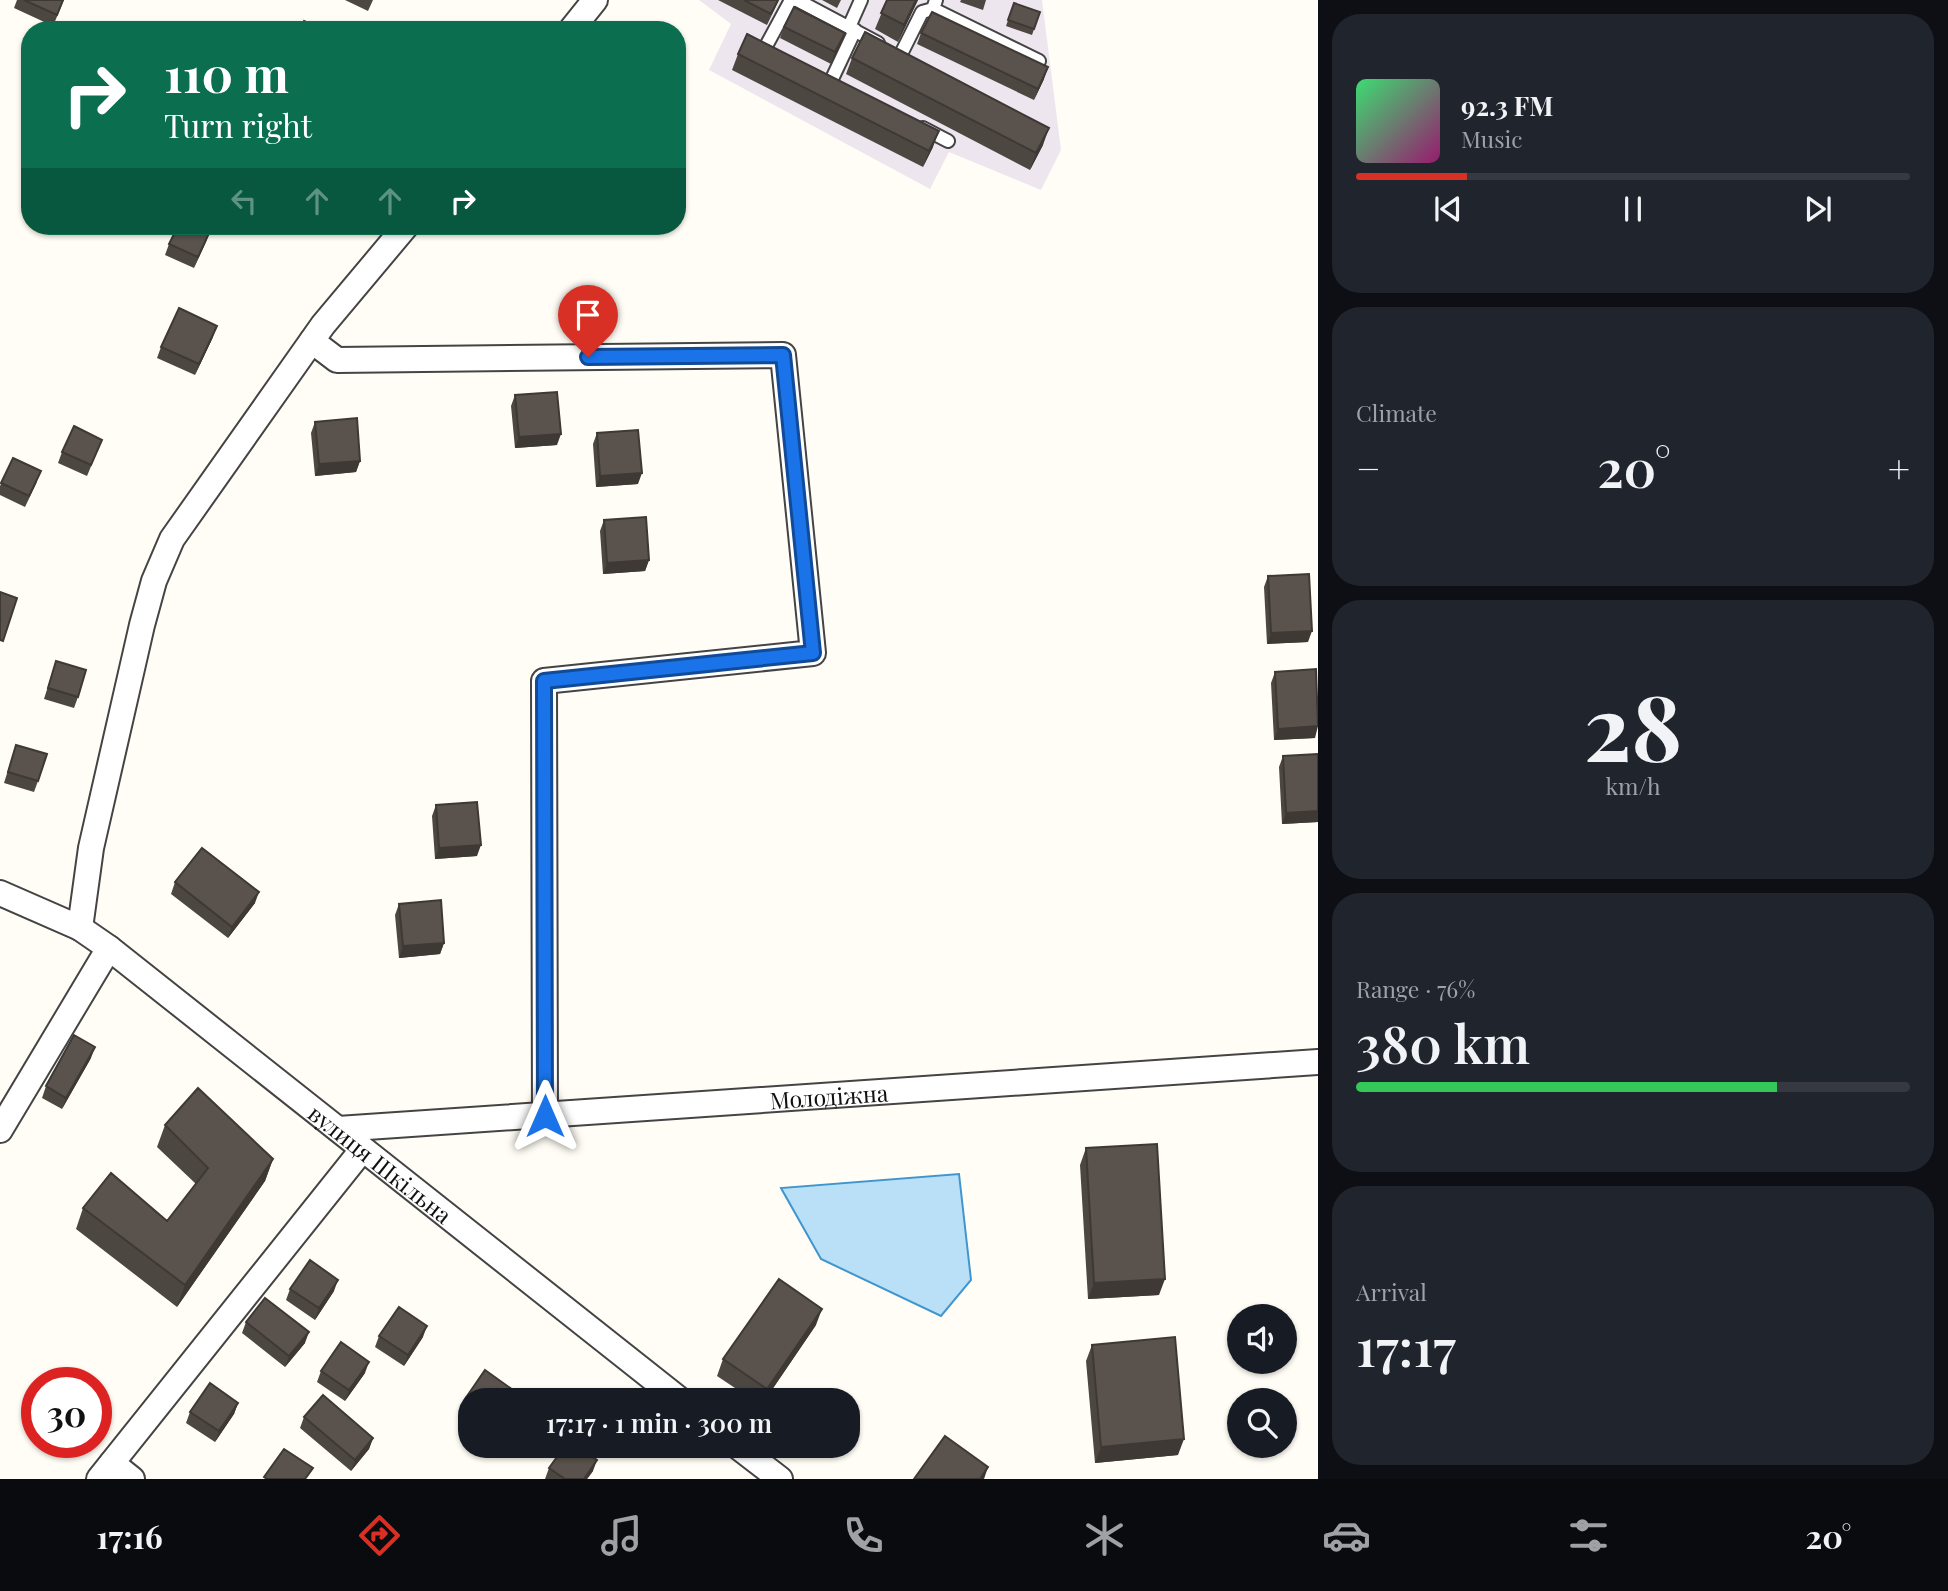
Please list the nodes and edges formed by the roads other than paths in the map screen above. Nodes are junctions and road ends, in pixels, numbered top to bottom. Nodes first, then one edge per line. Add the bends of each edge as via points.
1 (596, 0) edge
2 (790, 0) edge
3 (797, 0) edge
4 (861, 0) edge
5 (934, 5) edge
6 (578, 21) edge
7 (852, 29) junction
8 (766, 48) edge
9 (1039, 61) edge
10 (831, 81) edge
11 (913, 123) edge
12 (948, 141) dead end
13 (400, 235) edge
14 (312, 341) junction
15 (0, 893) edge
16 (80, 928) junction
17 (109, 948) junction
18 (1318, 1062) edge
19 (545, 1116) junction
20 (338, 1129) junction
21 (0, 1130) edge
22 (362, 1150) junction
23 (665, 1388) edge
24 (753, 1458) edge
25 (105, 1471) edge
26 (132, 1479) edge
27 (780, 1479) edge

1 - 6 street
2 - 8 lane
3 - 7 lane
4 - 7 lane
5 - 7 lane via 922,12 907,57
5 - 9 lane
7 - 10 lane
11 - 12 lane
13 - 14 street
14 - 16 street via 172,540 154,581 91,848
14 - 19 street via 337,360 783,355 813,653 544,681
15 - 16 street, вулиця Шкільна
16 - 17 street, вулиця Шкільна
17 - 20 street, вулиця Шкільна
17 - 21 street
18 - 19 street, Молодіжна
19 - 20 street, Молодіжна
20 - 22 street, вулиця Шкільна
22 - 23 street, вулиця Шкільна
22 - 25 street
24 - 27 street
25 - 26 street

